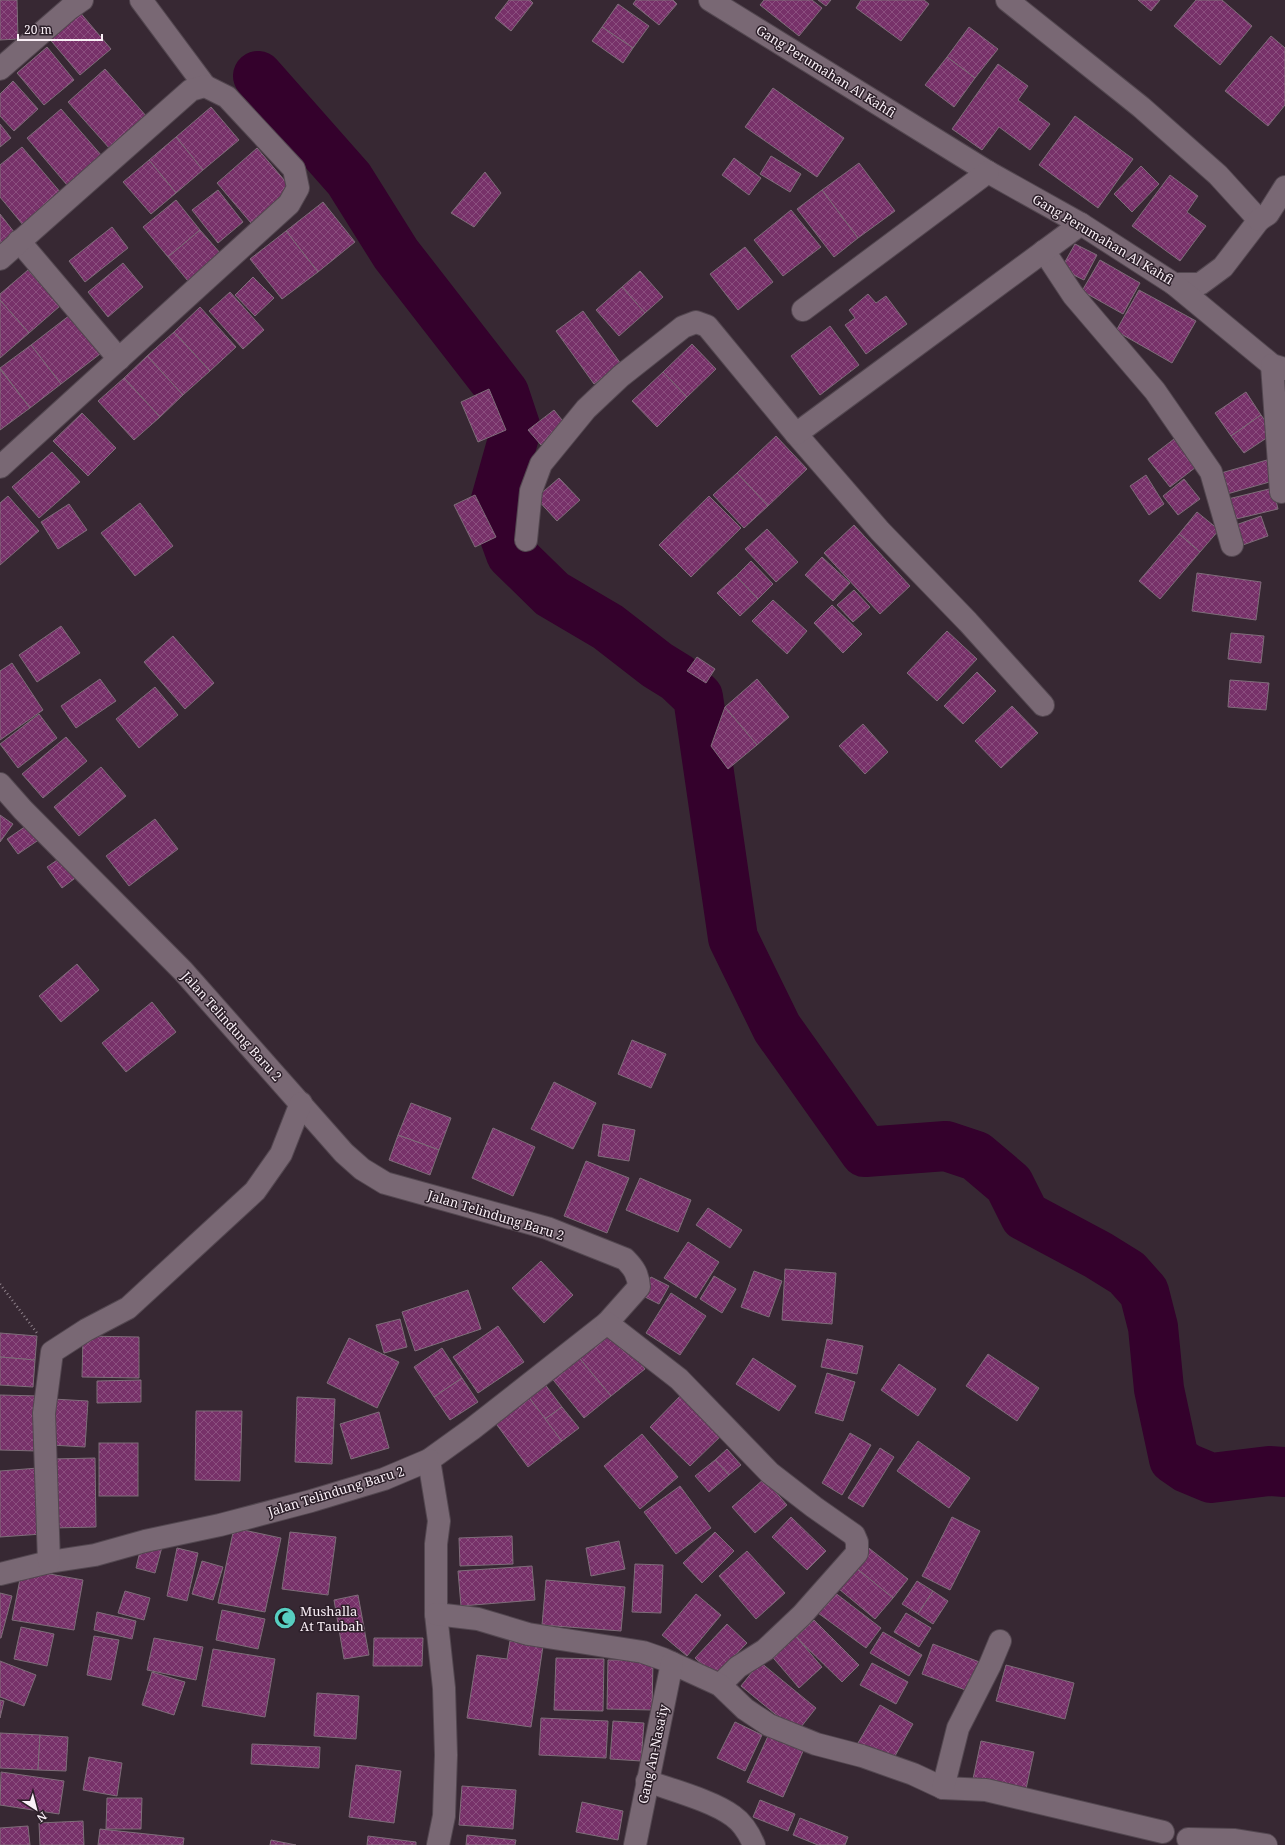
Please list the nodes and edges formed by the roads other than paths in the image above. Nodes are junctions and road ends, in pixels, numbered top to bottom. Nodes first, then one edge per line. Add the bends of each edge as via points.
1 (82, 0) edge
2 (141, 0) edge
3 (710, 0) edge
4 (1007, 0) edge
5 (0, 69) edge
6 (205, 86) junction
7 (988, 172) junction
8 (1285, 187) edge
9 (1259, 220) junction
10 (1081, 224) junction
11 (19, 241) junction
12 (1044, 251) junction
13 (0, 259) edge
14 (1174, 284) junction
15 (803, 310) dead end
16 (120, 359) junction
17 (1279, 367) edge
18 (796, 434) junction
19 (0, 467) edge
20 (1281, 492) dead end
21 (526, 540) dead end
22 (1232, 545) dead end
23 (1043, 706) dead end
24 (0, 784) edge
25 (301, 1103) junction
26 (607, 1323) junction
27 (429, 1460) junction
28 (48, 1562) junction
29 (0, 1574) edge
30 (436, 1614) junction
31 (1000, 1641) dead end
32 (672, 1663) junction
33 (720, 1685) junction
34 (647, 1781) junction
35 (943, 1788) junction
36 (1163, 1832) dead end
37 (1188, 1839) dead end
38 (438, 1845) edge
39 (635, 1845) edge
40 (754, 1845) edge
41 (1266, 1845) edge

1 - 5 street
2 - 6 street
3 - 7 street, Gang Perumahan Al Kahfi
4 - 9 street via 1141,107 1218,175
6 - 11 street via 191,90
6 - 16 street via 227,97 294,169 298,188 289,204
7 - 10 street, Gang Perumahan Al Kahfi
7 - 15 street
8 - 9 street, Gang Perumahan Al Kahfi via 1268,214
9 - 14 street, Gang Perumahan Al Kahfi via 1223,267 1200,284
10 - 12 street
10 - 14 street, Gang Perumahan Al Kahfi
11 - 13 street
11 - 16 street
12 - 18 street
12 - 22 street via 1073,295 1155,391 1211,472
14 - 17 street
16 - 19 street
17 - 20 street
18 - 21 street via 707,326 696,322 683,327 621,376 586,409 541,464 531,491
18 - 23 street via 880,531 968,622
24 - 25 street, Jalan Telindung Baru 2 via 183,971
25 - 26 street, Jalan Telindung Baru 2 via 344,1153 362,1169 385,1183 547,1228 625,1260 633,1267 639,1287
25 - 28 street via 281,1154 255,1191 128,1308 86,1330 52,1352 44,1413
26 - 27 street, Jalan Telindung Baru 2
26 - 33 street via 680,1379 770,1473 814,1508 854,1535 857,1542 856,1553 802,1615 766,1650 738,1667
27 - 28 street, Jalan Telindung Baru 2 via 384,1478 311,1501 95,1555
27 - 30 street via 439,1521 436,1544
28 - 29 street, Jalan Telindung Baru 2
30 - 32 street via 478,1619 528,1634 643,1652
30 - 38 street via 444,1688 446,1755 444,1816
31 - 35 street via 958,1728
32 - 33 street
32 - 34 street, Gang An-Nasa'iy
33 - 35 street via 745,1709 769,1725 816,1744 862,1756 913,1774
34 - 39 street, Gang An-Nasa'iy
34 - 40 street via 733,1815 749,1832
35 - 36 street via 986,1790
37 - 41 street via 1235,1840

